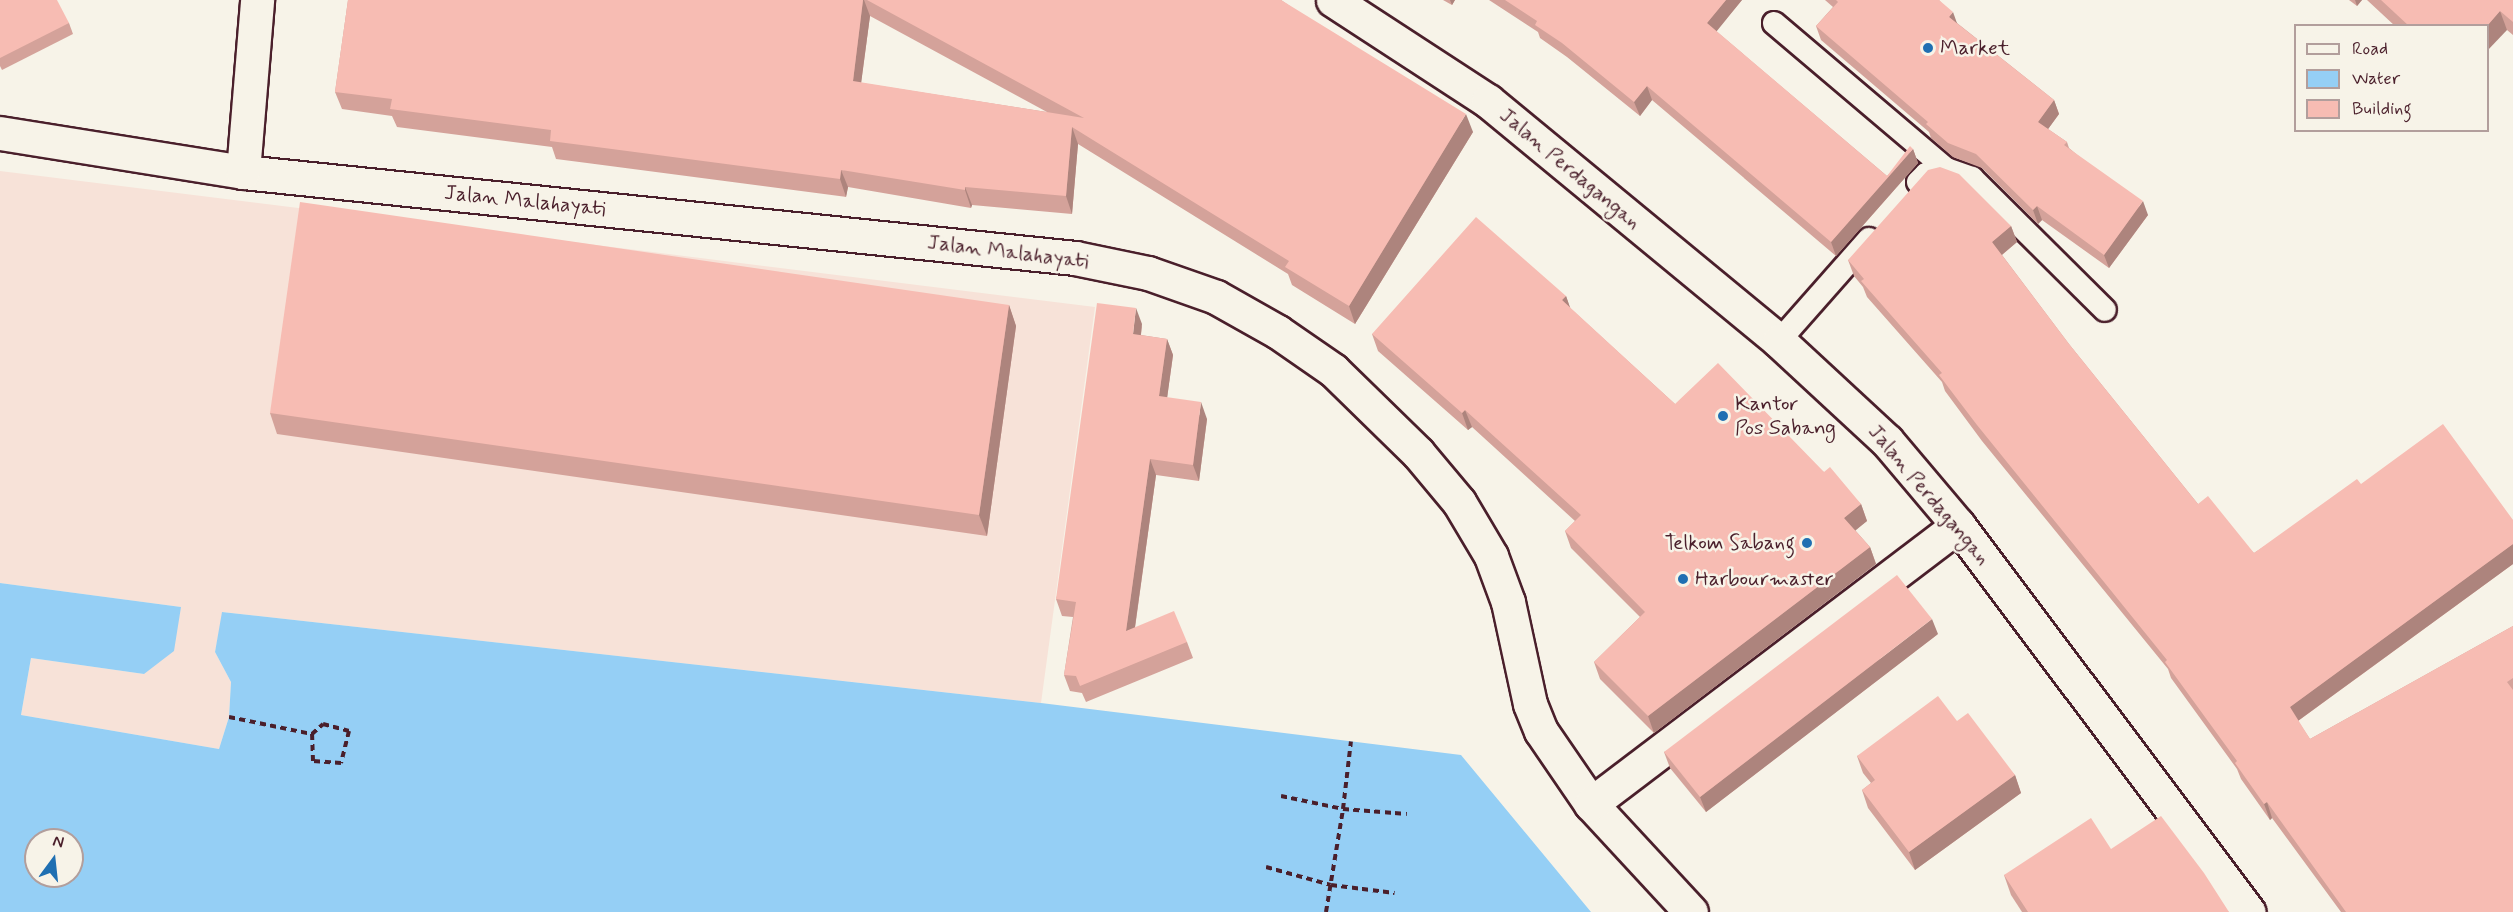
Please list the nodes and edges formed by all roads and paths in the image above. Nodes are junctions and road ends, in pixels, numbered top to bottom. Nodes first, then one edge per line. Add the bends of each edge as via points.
1 (257, 0) edge
2 (1332, 0) edge
3 (1774, 23) dead end
4 (0, 133) edge
5 (1946, 169) junction
6 (243, 172) junction
7 (1902, 201) edge
8 (1879, 227) edge
9 (2105, 310) dead end
10 (1779, 341) junction
11 (1958, 525) junction
12 (229, 717) dead end
13 (312, 734) junction
14 (1351, 741) dead end
15 (1281, 796) dead end
16 (1591, 804) junction
17 (1343, 809) junction
18 (1407, 814) dead end
19 (1266, 867) dead end
20 (1331, 885) junction
21 (1395, 893) dead end
22 (1326, 912) edge
23 (1692, 912) edge
24 (2249, 912) edge

1 - 6 main road
2 - 10 main road, Jalan Perdagangan via 1488,101
3 - 5 lane
4 - 6 main road, Jalan Malahayati
5 - 7 lane via 1926,174
5 - 9 lane via 1972,178
6 - 16 main road, Jalan Malahayati via 1075,258 1148,273 1216,297 1334,370 1418,453 1459,502 1491,556 1508,602 1530,704 1541,731
8 - 10 lane
10 - 11 main road, Jalan Perdagangan via 1887,441
11 - 16 main road
11 - 24 main road, Jalan Perdagangan
12 - 13 path
13 - 13 path via 323,724 350,731 341,763 313,761
14 - 17 path
15 - 17 path
16 - 23 main road, Jalan Malahayati
17 - 18 path
17 - 20 path
19 - 20 path
20 - 21 path
20 - 22 path

